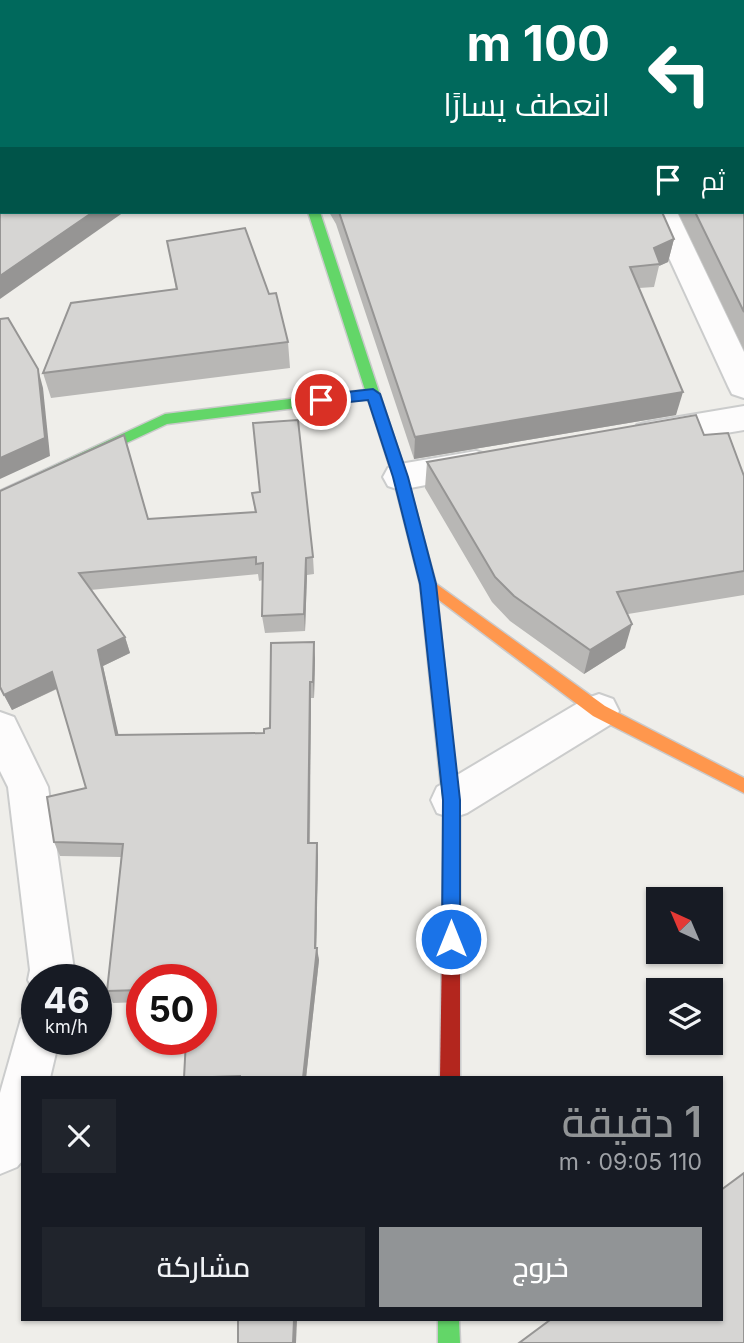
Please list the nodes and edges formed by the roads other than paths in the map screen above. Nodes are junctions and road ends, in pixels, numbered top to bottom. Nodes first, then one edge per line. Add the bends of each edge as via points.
1 (315, 214) edge
2 (663, 214) edge
3 (744, 386) edge
4 (373, 394) junction
5 (744, 418) edge
6 (620, 439) edge
7 (510, 458) edge
8 (401, 477) junction
9 (0, 497) edge
10 (428, 584) junction
11 (599, 710) junction
12 (0, 729) edge
13 (744, 786) edge
14 (452, 800) junction
15 (51, 964) edge
16 (32, 1055) edge
17 (27, 1076) edge
18 (450, 1076) edge
19 (21, 1102) edge
20 (0, 1150) edge
21 (449, 1321) edge
22 (449, 1343) edge

1 - 4 main road
2 - 3 street
4 - 8 main road
4 - 9 main road via 165,419
5 - 6 street
7 - 8 street
8 - 10 main road
10 - 11 main road
10 - 14 main road
11 - 13 main road
11 - 14 street
12 - 15 street via 28,787
14 - 18 main road
16 - 17 street
19 - 20 street via 13,1135
21 - 22 main road

